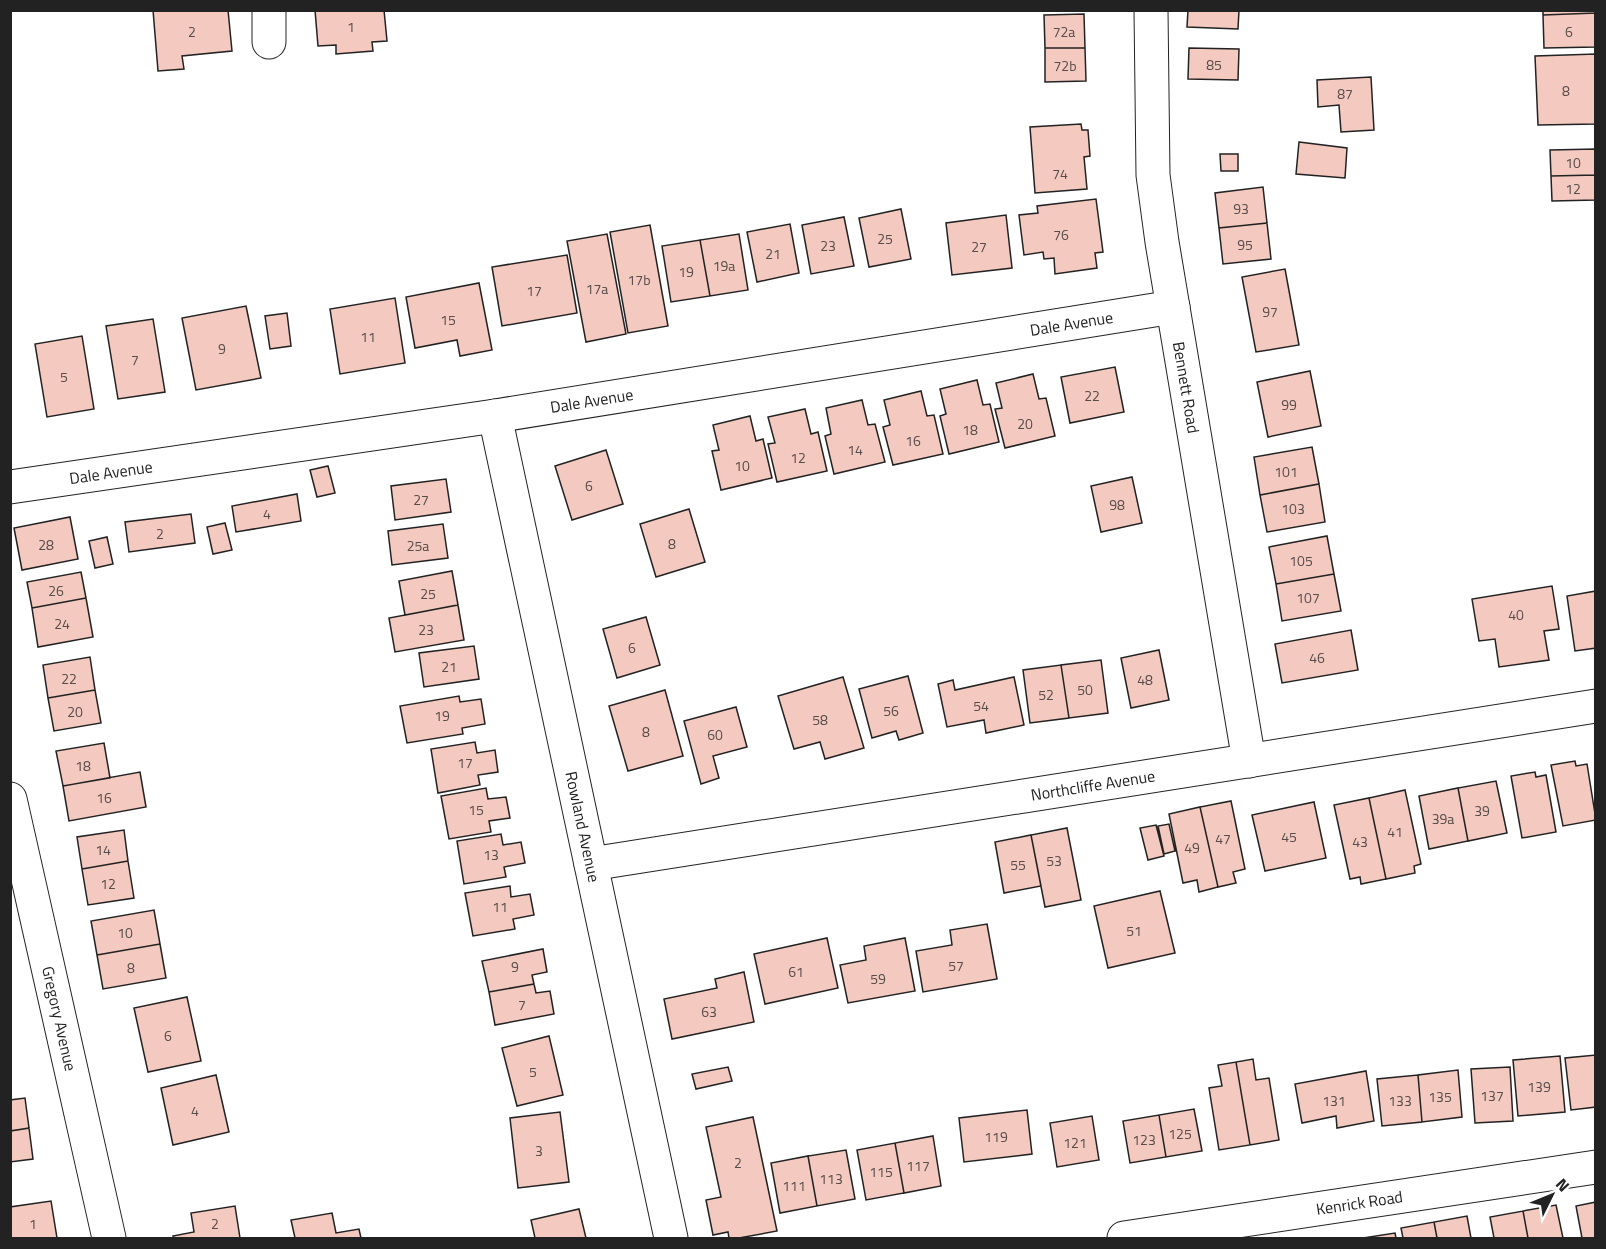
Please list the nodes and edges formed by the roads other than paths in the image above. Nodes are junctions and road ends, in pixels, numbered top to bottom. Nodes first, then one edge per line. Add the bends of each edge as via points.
1 (1151, 10) edge
2 (1173, 307) junction
3 (495, 416) junction
4 (10, 487) edge
5 (1596, 706) edge
6 (1249, 761) junction
7 (10, 799) edge
8 (591, 864) junction
9 (1596, 1167) edge
10 (109, 1239) edge
11 (671, 1239) edge
12 (1124, 1239) edge

1 - 2 street, Bennett Road via 1153,175
2 - 3 street, Dale Avenue
2 - 6 street, Bennett Road
3 - 4 street, Dale Avenue
3 - 8 street, Rowland Avenue
5 - 6 street, Northcliffe Avenue
6 - 8 street, Northcliffe Avenue
7 - 10 street, Gregory Avenue
8 - 11 street, Rowland Avenue
9 - 12 street, Kenrick Road

